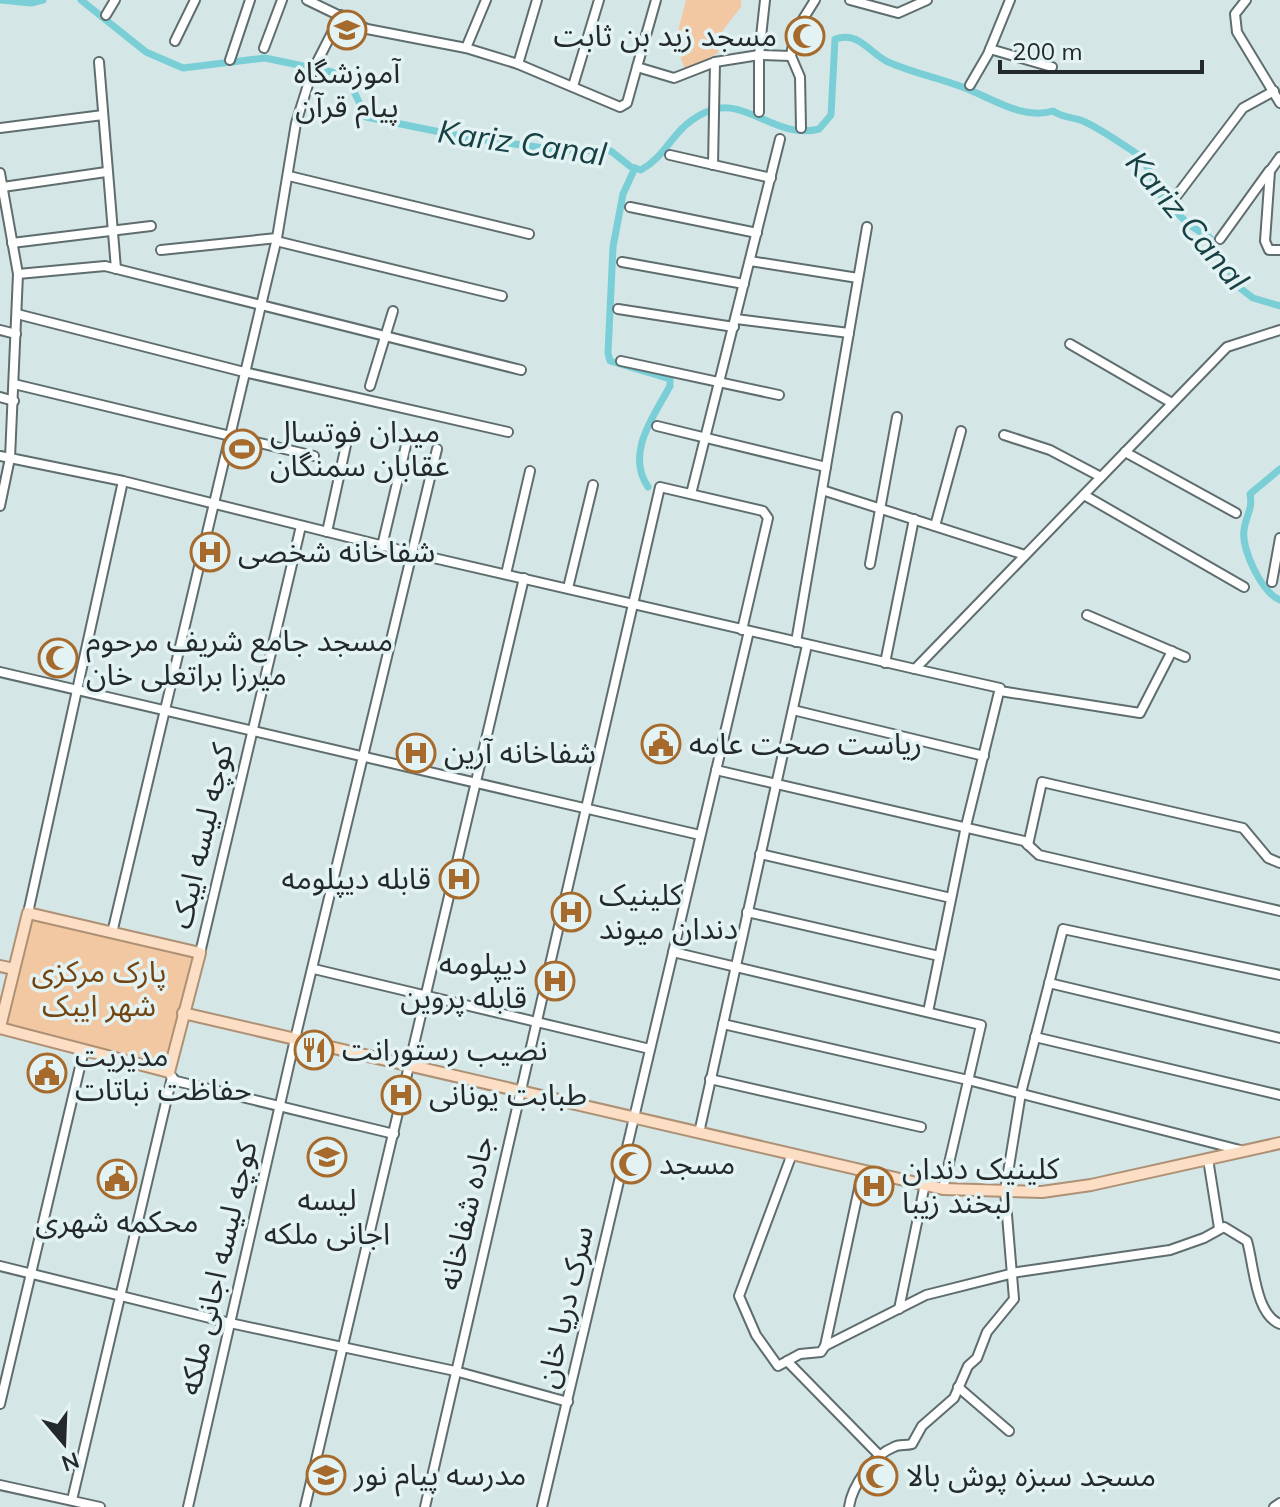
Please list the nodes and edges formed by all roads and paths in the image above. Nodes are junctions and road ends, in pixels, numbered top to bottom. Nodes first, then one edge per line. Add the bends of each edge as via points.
1 (115, 0) edge
2 (195, 0) edge
3 (250, 0) edge
4 (282, 0) edge
5 (307, 0) edge
6 (486, 0) edge
7 (537, 0) edge
8 (599, 0) edge
9 (656, 0) edge
10 (765, 0) edge
11 (815, 0) edge
12 (850, 0) edge
13 (927, 0) edge
14 (1010, 0) edge
15 (1247, 1) edge
16 (106, 15) dead end
17 (341, 15) junction
18 (175, 41) dead end
19 (264, 48) dead end
20 (466, 48) junction
21 (990, 49) junction
22 (759, 55) junction
23 (791, 56) junction
24 (230, 60) dead end
25 (99, 62) dead end
26 (715, 62) junction
27 (518, 64) junction
28 (637, 67) junction
29 (1052, 67) dead end
30 (970, 85) dead end
31 (573, 86) junction
32 (1277, 95) edge
33 (759, 112) dead end
34 (103, 115) junction
35 (0, 128) edge
36 (801, 128) dead end
37 (780, 139) dead end
38 (670, 155) dead end
39 (1280, 157) edge
40 (713, 165) junction
41 (1270, 171) junction
42 (106, 172) junction
43 (0, 173) edge
44 (289, 176) junction
45 (771, 178) junction
46 (3, 187) junction
47 (1172, 202) dead end
48 (630, 207) dead end
49 (151, 226) dead end
50 (867, 227) dead end
51 (113, 231) junction
52 (757, 233) junction
53 (529, 234) dead end
54 (277, 239) junction
55 (1220, 239) dead end
56 (12, 243) junction
57 (161, 250) dead end
58 (1280, 250) edge
59 (750, 261) junction
60 (622, 262) dead end
61 (116, 269) junction
62 (18, 274) junction
63 (858, 278) junction
64 (744, 284) junction
65 (502, 296) dead end
66 (261, 305) junction
67 (618, 309) dead end
68 (393, 311) dead end
69 (17, 314) junction
70 (735, 323) junction
71 (0, 330) edge
72 (1280, 330) edge
73 (849, 333) junction
74 (16, 334) junction
75 (385, 337) junction
76 (1070, 344) dead end
77 (621, 361) dead end
78 (521, 370) dead end
79 (244, 372) junction
80 (721, 382) junction
81 (14, 384) junction
82 (370, 386) dead end
83 (779, 395) dead end
84 (0, 397) edge
85 (14, 401) junction
86 (1172, 403) junction
87 (897, 417) dead end
88 (657, 426) dead end
89 (961, 431) dead end
90 (508, 432) dead end
91 (229, 434) junction
92 (1004, 435) dead end
93 (706, 438) junction
94 (407, 441) dead end
95 (346, 445) dead end
96 (437, 449) dead end
97 (1125, 452) junction
98 (0, 456) edge
99 (314, 456) dead end
100 (10, 458) junction
101 (826, 467) junction
102 (530, 471) dead end
103 (1101, 477) junction
104 (123, 481) junction
105 (593, 485) dead end
106 (822, 490) junction
107 (691, 494) junction
108 (1084, 495) junction
109 (212, 502) junction
110 (0, 506) edge
111 (881, 509) junction
112 (1236, 513) dead end
113 (914, 519) junction
114 (301, 526) junction
115 (935, 526) junction
116 (327, 532) junction
117 (1280, 538) edge
118 (382, 546) junction
119 (412, 553) junction
120 (1025, 555) junction
121 (870, 564) dead end
122 (506, 574) junction
123 (524, 578) junction
124 (1272, 582) dead end
125 (1244, 587) dead end
126 (568, 588) junction
127 (635, 604) junction
128 (1087, 615) dead end
129 (746, 631) junction
130 (796, 642) junction
131 (807, 645) junction
132 (1172, 651) junction
133 (1185, 657) dead end
134 (885, 663) junction
135 (915, 669) junction
136 (0, 672) edge
137 (75, 689) junction
138 (1000, 691) junction
139 (164, 710) junction
140 (793, 710) junction
141 (252, 731) junction
142 (984, 756) junction
143 (363, 757) junction
144 (716, 770) junction
145 (476, 783) junction
146 (777, 783) junction
147 (586, 809) junction
148 (966, 826) junction
149 (700, 835) junction
150 (1028, 845) junction
151 (760, 854) junction
152 (1280, 863) edge
153 (951, 898) junction
154 (1280, 911) edge
155 (747, 912) junction
156 (28, 913) junction
157 (112, 933) junction
158 (673, 952) junction
159 (200, 953) junction
160 (939, 956) junction
161 (0, 966) edge
162 (735, 967) junction
163 (14, 969) junction
164 (314, 969) junction
165 (1280, 975) edge
166 (1049, 983) junction
167 (424, 995) junction
168 (928, 1012) junction
169 (183, 1013) junction
170 (535, 1023) junction
171 (723, 1024) junction
172 (0, 1028) edge
173 (1035, 1037) junction
174 (1280, 1038) edge
175 (295, 1039) junction
176 (650, 1049) junction
177 (84, 1050) junction
178 (410, 1066) junction
179 (170, 1074) junction
180 (710, 1079) junction
181 (968, 1080) junction
182 (518, 1091) junction
183 (1021, 1093) junction
184 (1280, 1095) edge
185 (280, 1104) junction
186 (633, 1118) junction
187 (921, 1127) dead end
188 (699, 1133) junction
189 (394, 1134) junction
190 (1280, 1143) edge
191 (1245, 1151) junction
192 (792, 1154) junction
193 (1208, 1159) junction
194 (863, 1170) junction
195 (925, 1184) junction
196 (943, 1189) junction
197 (1005, 1191) junction
198 (1219, 1228) junction
199 (0, 1266) edge
200 (30, 1273) junction
201 (1014, 1275) junction
202 (120, 1295) junction
203 (899, 1309) junction
204 (230, 1323) junction
205 (1280, 1324) edge
206 (341, 1346) junction
207 (825, 1346) junction
208 (787, 1361) junction
209 (455, 1371) junction
210 (958, 1387) junction
211 (568, 1402) junction
212 (0, 1404) edge
213 (1009, 1431) dead end
214 (880, 1456) junction
215 (0, 1485) edge
216 (72, 1500) junction
217 (1280, 1503) edge
218 (100, 1507) edge
219 (188, 1507) edge
220 (305, 1507) edge
221 (425, 1507) edge
222 (542, 1507) edge
223 (849, 1507) edge
224 (1274, 1507) edge

1 - 16 street
2 - 18 street
3 - 24 street
4 - 19 street
5 - 17 street
6 - 20 street
7 - 27 street
8 - 31 street
9 - 28 street
10 - 22 street
11 - 23 street via 795,32
12 - 13 street via 898,13
14 - 21 street
15 - 32 street via 1234,22
17 - 20 street via 367,29
17 - 44 street via 314,68 296,123
20 - 27 street
21 - 29 street
21 - 30 street
22 - 23 street
22 - 26 street
22 - 33 street
23 - 36 street via 800,77
25 - 34 street
26 - 28 street via 674,78
26 - 40 street
27 - 31 street
28 - 31 street via 624,106
32 - 47 street via 1243,108
34 - 35 street
34 - 42 street
37 - 45 street
38 - 40 street
39 - 41 street
40 - 45 street
41 - 55 street
41 - 58 street via 1265,241 1269,250
42 - 46 street
42 - 51 street
43 - 46 street
44 - 53 street
44 - 54 street
45 - 52 street
46 - 56 street
48 - 52 street
49 - 51 street
50 - 63 street
51 - 56 street
51 - 61 street
52 - 59 street
54 - 57 street
54 - 65 street
54 - 66 street
56 - 62 street
59 - 63 street
59 - 64 street
60 - 64 street
61 - 62 street via 98,265
61 - 66 street
62 - 69 street
63 - 73 street
64 - 70 street
66 - 75 street
66 - 79 street
67 - 70 street
68 - 75 street
69 - 74 street
69 - 79 street
70 - 73 street
70 - 80 street
71 - 74 street
72 - 86 street via 1227,347
73 - 101 street
74 - 81 street
75 - 78 street
75 - 82 street
76 - 86 street
77 - 80 street
79 - 90 street
79 - 91 street
80 - 83 street
80 - 93 street
81 - 85 street
81 - 91 street
84 - 85 street
85 - 100 street
86 - 97 street
87 - 111 street
88 - 93 street
89 - 115 street
91 - 99 street
91 - 109 street
92 - 103 street via 1050,450
93 - 101 street
93 - 107 street
94 - 118 street
95 - 116 street
96 - 119 street, کوچه لیسه اجانی ملکه
97 - 103 street
97 - 112 street
98 - 100 street
100 - 104 street
100 - 110 street
101 - 106 street
102 - 122 street
103 - 108 street
104 - 109 street
104 - 137 street
105 - 126 street
106 - 111 street
106 - 130 street
107 - 127 street, جاده شفاخانه via 659,488
107 - 129 street, سرک دریا خان via 763,511 768,518
108 - 120 street
108 - 125 street
109 - 114 street
109 - 139 street
111 - 113 street
111 - 121 street
113 - 115 street
113 - 134 street
114 - 116 street
114 - 141 street, کوچه لیسه ایبک
115 - 120 street
116 - 118 street
117 - 124 street
118 - 119 street
119 - 122 street
119 - 143 street, کوچه لیسه اجانی ملکه
120 - 135 street
122 - 123 street
123 - 126 street
123 - 145 street
126 - 127 street
127 - 129 street
127 - 147 street, جاده شفاخانه
128 - 132 street
129 - 130 street
129 - 144 street, سرک دریا خان
130 - 131 street
131 - 134 street
131 - 140 street
132 - 133 street
132 - 138 street via 1140,713
134 - 135 street
135 - 138 street
136 - 137 street
137 - 139 street
137 - 156 street
138 - 142 street
139 - 141 street
139 - 157 street
140 - 142 street
140 - 146 street
141 - 143 street
141 - 159 street, کوچه لیسه ایبک
142 - 148 street
143 - 145 street
143 - 164 street, کوچه لیسه اجانی ملکه
144 - 146 street
144 - 149 street, سرک دریا خان
145 - 147 street
145 - 167 street
146 - 148 street
146 - 151 street
147 - 149 street
147 - 170 street, جاده شفاخانه
148 - 150 street
148 - 153 street
149 - 158 street, سرک دریا خان
150 - 152 street via 1042,782 1243,828 1268,858
150 - 154 street via 1039,855
151 - 153 street
151 - 155 street
153 - 160 street
155 - 160 street
155 - 162 street
156 - 157 main road
156 - 163 main road
157 - 159 main road
158 - 162 street
158 - 176 street, سرک دریا خان
159 - 169 main road
160 - 168 street
161 - 163 main road
162 - 168 street
162 - 171 street
163 - 172 main road
164 - 167 street
164 - 175 street, کوچه لیسه اجانی ملکه
165 - 166 street via 1063,929
166 - 173 street
166 - 174 street
167 - 170 street
167 - 178 street
168 - 181 street via 981,1025
169 - 175 main road
169 - 179 main road
170 - 176 street
170 - 182 street, جاده شفاخانه
171 - 180 street
171 - 181 street
172 - 177 main road
173 - 183 street
173 - 184 street
175 - 178 main road
175 - 185 street, کوچه لیسه اجانی ملکه
176 - 186 street, سرک دریا خان
177 - 179 main road
177 - 200 street
178 - 182 main road
178 - 189 street
179 - 185 street
179 - 202 street
180 - 187 street
180 - 188 street
181 - 183 street
181 - 196 street
182 - 186 main road
182 - 209 street, جاده شفاخانه
183 - 191 street
183 - 197 street
185 - 189 street
185 - 204 street, کوچه لیسه اجانی ملکه
186 - 188 main road
186 - 211 street, سرک دریا خان
188 - 192 main road
189 - 206 street
190 - 191 main road
191 - 193 main road
192 - 194 main road
192 - 208 street via 739,1296 756,1335 778,1366
193 - 197 main road via 1091,1185
193 - 198 street
194 - 195 main road
194 - 207 street
195 - 196 main road
195 - 203 street
196 - 197 main road
197 - 201 street
198 - 201 street via 1170,1250
198 - 205 street via 1247,1241 1262,1307
199 - 200 street
200 - 202 street
200 - 212 street
201 - 203 street via 926,1295
201 - 210 street via 1014,1299 987,1332
202 - 204 street
202 - 216 street
203 - 207 street
204 - 206 street
204 - 219 street, کوچه لیسه اجانی ملکه
206 - 209 street
206 - 220 street
207 - 208 street via 821,1352
208 - 214 street
209 - 211 street
209 - 221 street, جاده شفاخانه
210 - 213 street
210 - 214 street via 912,1444 896,1445
211 - 222 street, سرک دریا خان
214 - 223 street via 859,1482
215 - 216 street
216 - 218 street
217 - 224 street

